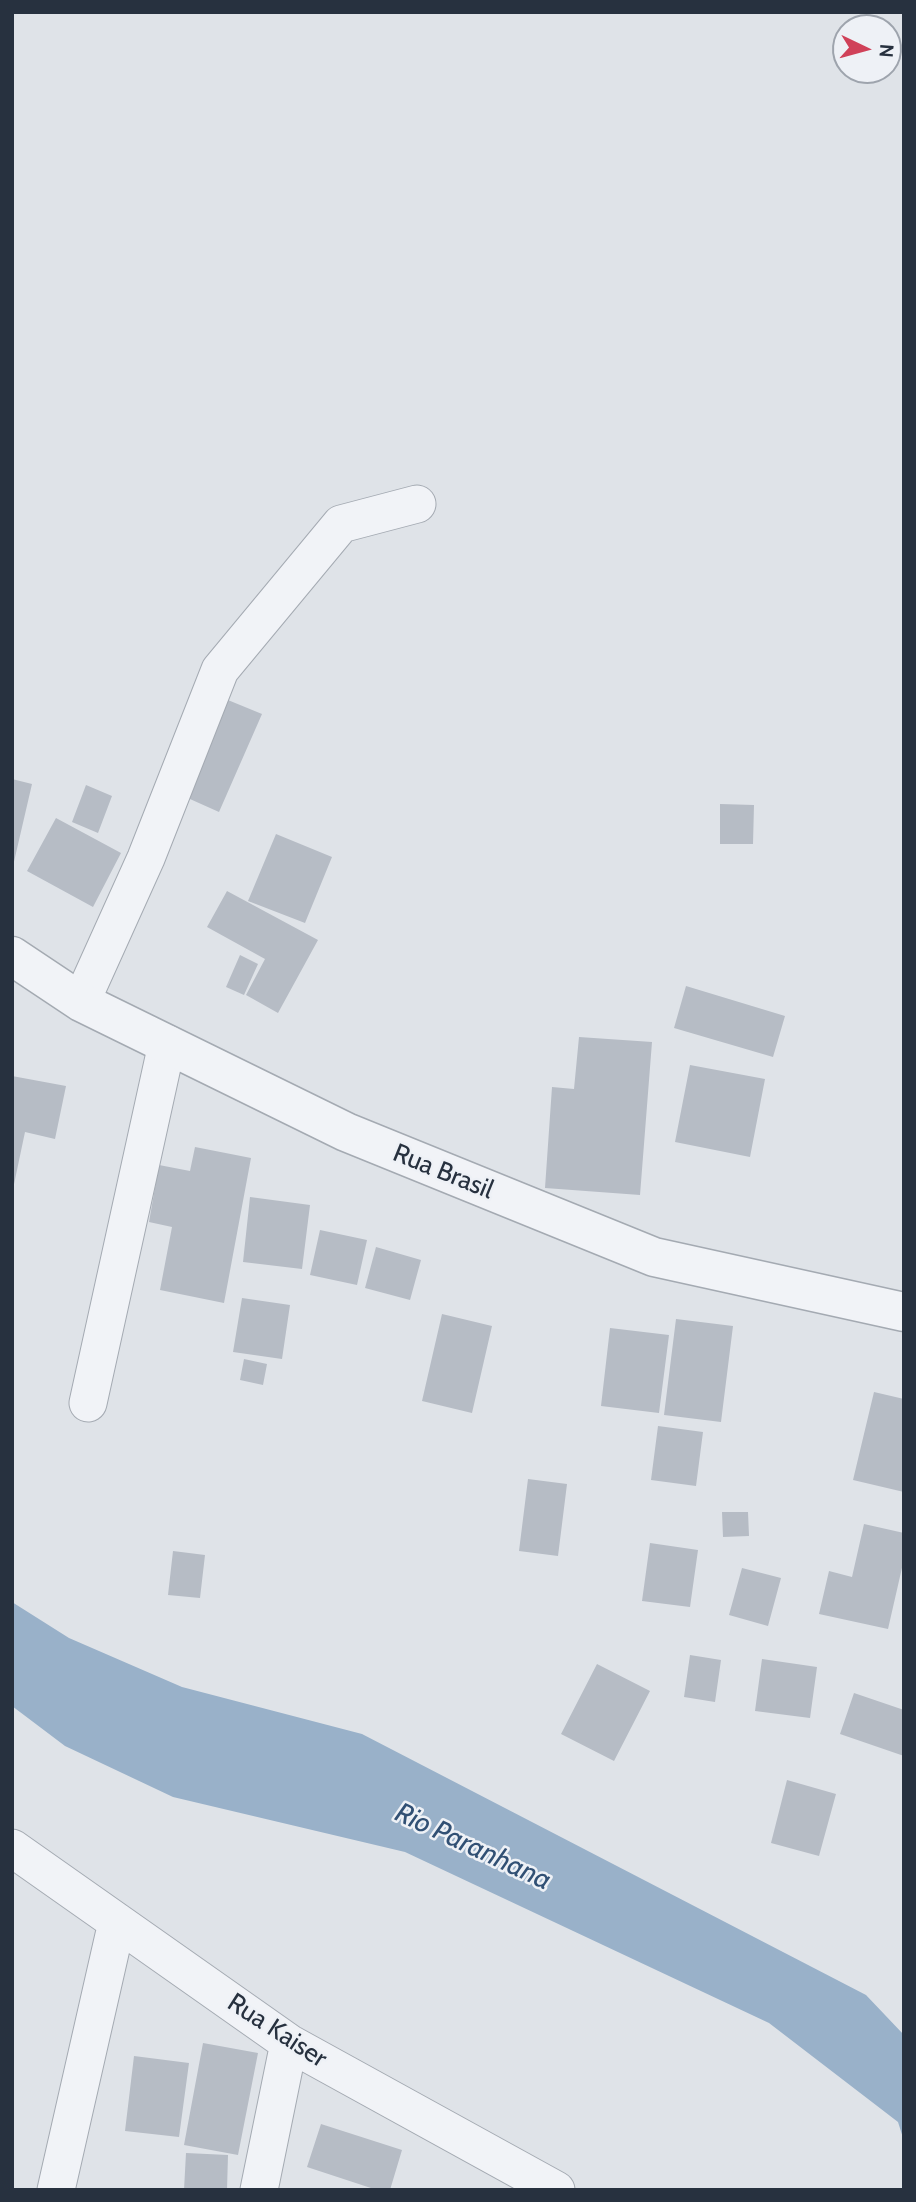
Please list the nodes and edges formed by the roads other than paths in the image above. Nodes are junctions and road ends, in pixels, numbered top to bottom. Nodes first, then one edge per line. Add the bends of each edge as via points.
1 (417, 503) dead end
2 (12, 956) edge
3 (80, 1002) junction
4 (167, 1044) junction
5 (904, 1312) edge
6 (88, 1403) dead end
7 (12, 1848) edge
8 (117, 1922) junction
9 (289, 2043) junction
10 (56, 2190) edge
11 (259, 2190) edge
12 (556, 2190) edge

1 - 3 street via 341,524 220,670 146,858
2 - 3 street, Rua Brasil
3 - 4 street, Rua Brasil
4 - 5 street, Rua Brasil via 346,1132 653,1257
4 - 6 street
7 - 8 street, Rua Kaiser
8 - 9 street, Rua Kaiser
8 - 10 street
9 - 11 street
9 - 12 street, Rua Kaiser

